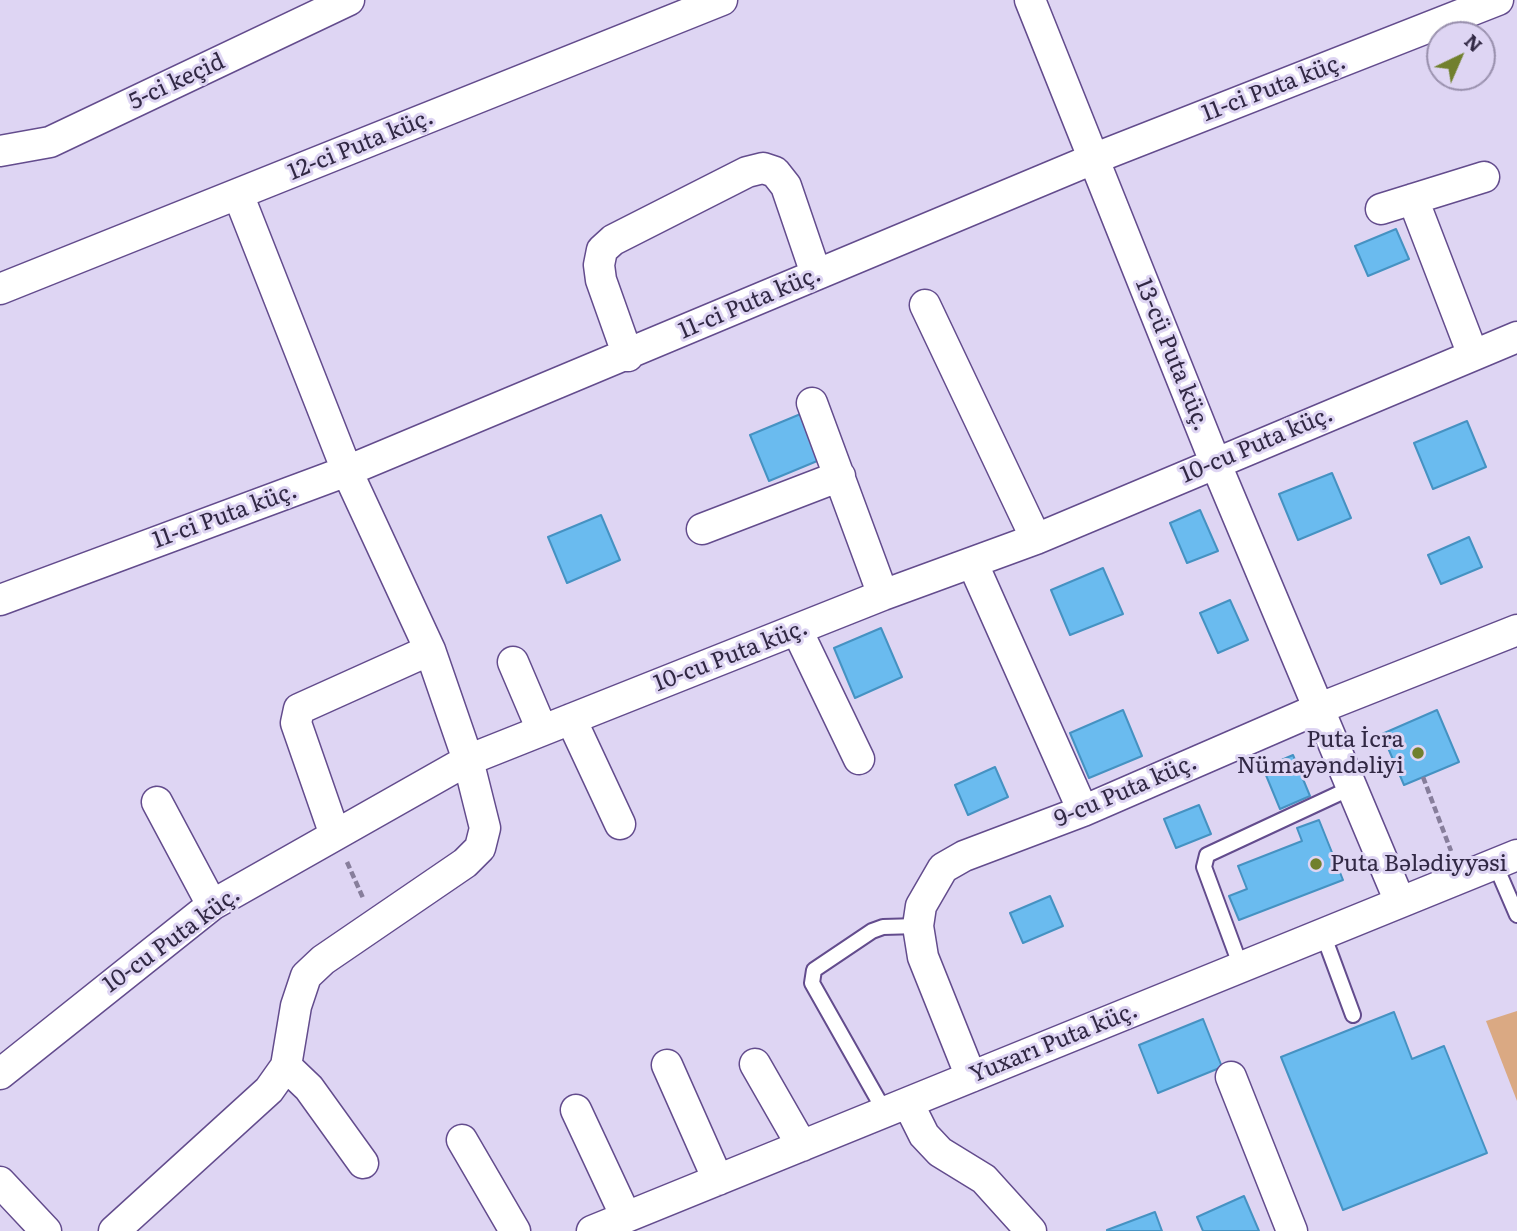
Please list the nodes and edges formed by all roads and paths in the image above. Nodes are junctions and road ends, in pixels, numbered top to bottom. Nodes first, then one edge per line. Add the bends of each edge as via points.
1 (349, 0) edge
2 (722, 0) edge
3 (1030, 0) edge
4 (1498, 0) edge
5 (0, 150) edge
6 (1093, 159) junction
7 (1484, 177) dead end
8 (238, 194) junction
9 (1413, 199) junction
10 (1381, 209) dead end
11 (816, 274) junction
12 (0, 289) edge
13 (925, 305) dead end
14 (1517, 337) edge
15 (1473, 355) junction
16 (628, 356) junction
17 (812, 403) dead end
18 (1215, 462) junction
19 (347, 471) junction
20 (840, 476) junction
21 (702, 529) dead end
22 (1036, 539) junction
23 (973, 564) junction
24 (883, 595) junction
25 (0, 600) edge
26 (1517, 630) edge
27 (797, 631) junction
28 (430, 650) junction
29 (513, 662) dead end
30 (1320, 708) junction
31 (570, 719) junction
32 (542, 730) junction
33 (859, 759) dead end
34 (468, 760) junction
35 (1423, 777) dead end
36 (1353, 787) junction
37 (157, 802) dead end
38 (1083, 811) junction
39 (620, 824) dead end
40 (335, 835) junction
41 (1506, 860) edge
42 (1461, 878) junction
43 (1400, 902) junction
44 (212, 905) junction
45 (1517, 915) edge
46 (375, 925) junction
47 (918, 926) junction
48 (1323, 934) junction
49 (1241, 967) junction
50 (1353, 1015) dead end
51 (755, 1064) dead end
52 (667, 1065) dead end
53 (286, 1066) junction
54 (0, 1074) edge
55 (971, 1077) junction
56 (1231, 1077) dead end
57 (896, 1107) junction
58 (576, 1110) dead end
59 (462, 1140) dead end
60 (802, 1146) junction
61 (363, 1163) dead end
62 (718, 1180) junction
63 (0, 1182) edge
64 (626, 1217) junction
65 (46, 1231) edge
66 (114, 1231) edge
67 (515, 1231) edge
68 (592, 1231) edge
69 (1031, 1231) edge
70 (1292, 1231) edge

1 - 5 street, 5-ci keçid via 50,142
2 - 8 street, 12-ci Puta küç.
3 - 6 street, 13-cü Puta küç.
4 - 6 street, 11-ci Puta küç.
6 - 11 street, 11-ci Puta küç.
6 - 18 street, 13-cü Puta küç.
7 - 9 street
8 - 12 street, 12-ci Puta küç.
8 - 19 street
9 - 10 street
9 - 15 street
11 - 16 street, 11-ci Puta küç.
11 - 16 street via 786,186 775,172 763,168 747,172 613,240 602,250 601,280
13 - 22 street
14 - 15 street, 10-cu Puta küç.
15 - 18 street, 10-cu Puta küç.
16 - 19 street, 11-ci Puta küç.
17 - 20 street
18 - 22 street, 10-cu Puta küç.
18 - 30 street, 13-cü Puta küç.
19 - 25 street, 11-ci Puta küç.
19 - 28 street
20 - 21 street
20 - 24 street
22 - 23 street, 10-cu Puta küç.
23 - 24 street, 10-cu Puta küç.
23 - 38 street
24 - 27 street, 10-cu Puta küç.
26 - 30 street, 9-cu Puta küç.
27 - 31 street, 10-cu Puta küç.
27 - 33 street
28 - 34 street
28 - 40 street via 299,709 296,723
29 - 32 street
30 - 36 street, 13-cü Puta küç.
30 - 38 street, 9-cu Puta küç.
31 - 32 street, 10-cu Puta küç.
31 - 39 street
32 - 34 street, 10-cu Puta küç.
34 - 40 street, 10-cu Puta küç.
34 - 46 street via 485,828 480,848
35 - 42 path
36 - 43 street, 13-cü Puta küç.
36 - 49 lane via 1207,855 1204,867
37 - 44 street
38 - 47 street, 9-cu Puta küç. via 943,868 921,906
40 - 44 street, 10-cu Puta küç.
40 - 46 path
41 - 42 street, Yuxarı Puta küç.
41 - 45 lane
42 - 43 street, Yuxarı Puta küç.
43 - 48 street, Yuxarı Puta küç.
44 - 54 street, 10-cu Puta küç.
46 - 53 street via 306,976
47 - 55 street, 9-cu Puta küç. via 923,957
47 - 57 lane via 883,927 872,932 814,970 812,982
48 - 49 street, Yuxarı Puta küç.
48 - 50 lane
49 - 55 street, Yuxarı Puta küç.
51 - 60 street
52 - 62 street
53 - 61 street via 309,1088
53 - 66 street via 270,1090
55 - 57 street, Yuxarı Puta küç.
56 - 70 street
57 - 60 street, Yuxarı Puta küç.
57 - 69 street via 940,1152 984,1179
58 - 64 street
59 - 67 street
60 - 62 street, Yuxarı Puta küç.
62 - 64 street, Yuxarı Puta küç.
63 - 65 street
64 - 68 street, Yuxarı Puta küç.

